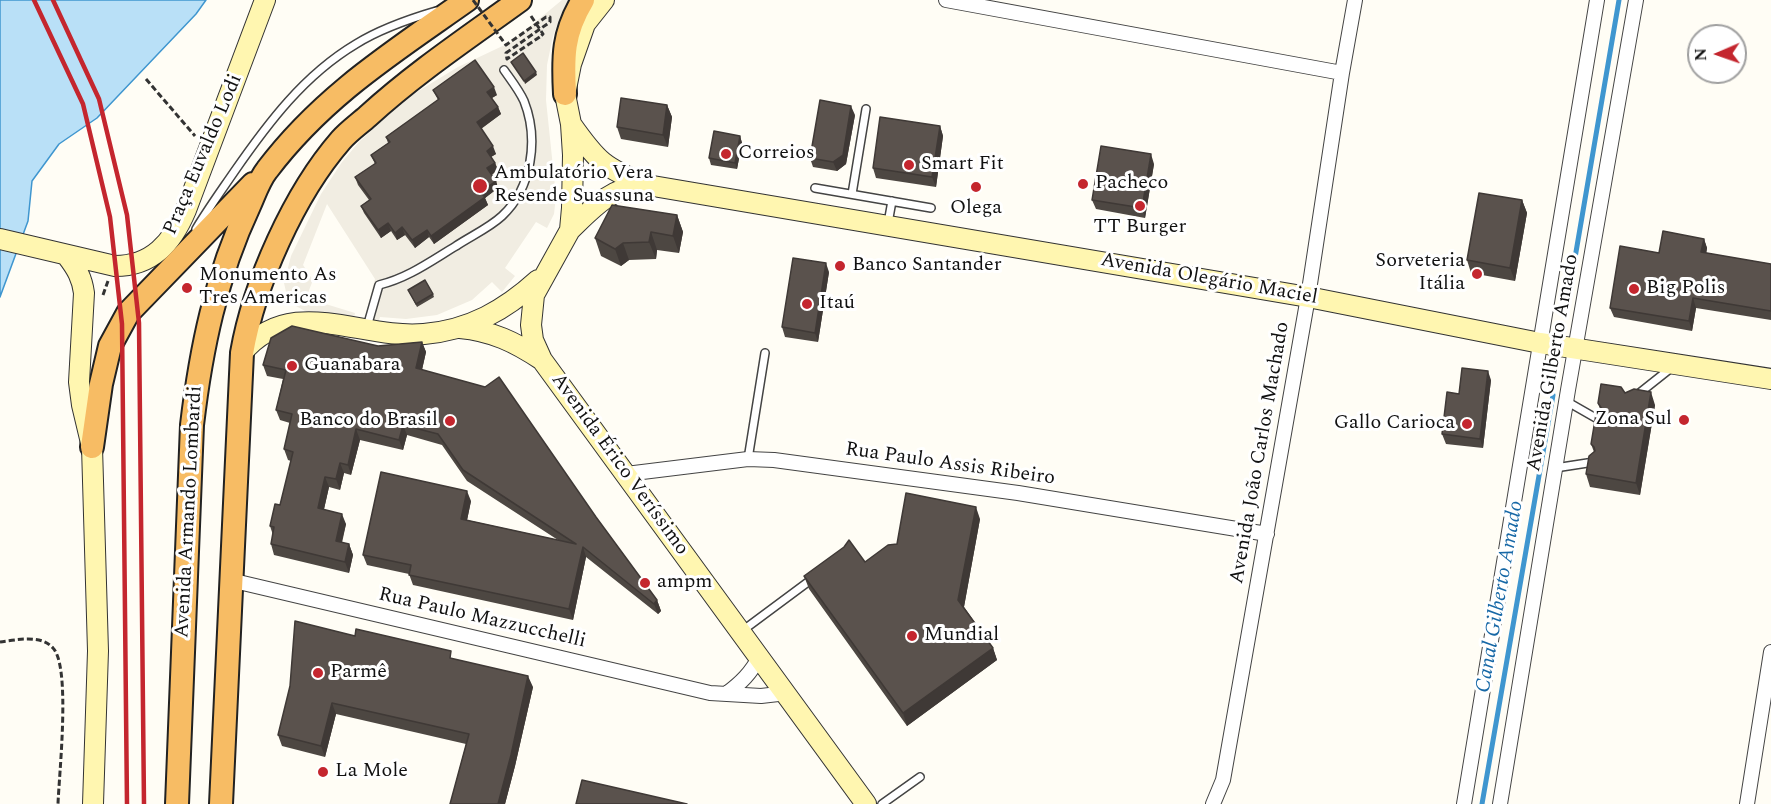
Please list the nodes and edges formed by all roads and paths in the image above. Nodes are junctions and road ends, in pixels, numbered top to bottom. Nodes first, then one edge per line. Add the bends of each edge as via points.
1 (265, 0) edge
2 (520, 0) edge
3 (583, 0) edge
4 (604, 0) edge
5 (946, 0) edge
6 (1355, 0) edge
7 (1597, 0) edge
8 (1636, 0) edge
9 (468, 1) edge
10 (504, 70) dead end
11 (1342, 73) junction
12 (146, 79) dead end
13 (565, 94) junction
14 (866, 109) dead end
15 (571, 124) junction
16 (203, 138) dead end
17 (265, 172) junction
18 (647, 185) junction
19 (815, 188) dead end
20 (852, 194) junction
21 (892, 201) junction
22 (209, 208) junction
23 (931, 208) dead end
24 (186, 210) junction
25 (888, 226) junction
26 (570, 230) junction
27 (0, 239) edge
28 (67, 256) junction
29 (178, 261) junction
30 (543, 276) junction
31 (1308, 297) junction
32 (460, 328) junction
33 (366, 329) junction
34 (1540, 343) junction
35 (1576, 349) junction
36 (242, 353) junction
37 (765, 353) dead end
38 (542, 360) junction
39 (1675, 365) junction
40 (1771, 379) edge
41 (1631, 400) edge
42 (1566, 401) junction
43 (1601, 421) edge
44 (92, 447) junction
45 (748, 459) junction
46 (1594, 462) edge
47 (1555, 468) junction
48 (626, 474) junction
49 (1267, 534) junction
50 (816, 575) edge
51 (230, 580) junction
52 (742, 631) junction
53 (0, 642) edge
54 (1771, 652) edge
55 (760, 656) junction
56 (787, 693) junction
57 (726, 694) junction
58 (920, 777) dead end
59 (58, 804) edge
60 (93, 804) edge
61 (177, 804) edge
62 (221, 804) edge
63 (866, 804) edge
64 (882, 804) edge
65 (1213, 804) edge
66 (1464, 804) edge
67 (1500, 804) edge
68 (1747, 804) edge

1 - 24 main road, Praça Euvaldo Lodi
2 - 9 path, bridge via 543,34 507,59 506,53 550,22 550,17 546,16 506,45
2 - 36 highway via 392,93 341,140 283,230 246,326
3 - 13 highway via 567,33
4 - 13 main road via 581,33
5 - 11 street
6 - 11 street, Avenida João Carlos Machado
7 - 34 street, Avenida Gilberto Amado
8 - 35 street, Avenida Gilberto Amado
9 - 17 highway, Avenida Armando Lombardi via 376,62 320,109
9 - 22 lane, Praça Euvaldo Lodi via 383,31 327,65 279,110
10 - 33 lane via 525,103 529,121 529,172 520,191 502,216 424,266 379,285
11 - 31 street, Avenida João Carlos Machado
12 - 16 path via 192,135
13 - 15 main road
14 - 20 lane
15 - 18 main road, Avenida Olegário Maciel via 606,166
15 - 26 main road
17 - 29 highway
17 - 61 highway, Avenida Armando Lombardi via 237,232 211,309 199,367 192,425
18 - 25 main road, Avenida Olegário Maciel
18 - 26 main road, Avenida Olegário Maciel via 631,186 608,195
19 - 20 lane
20 - 21 lane
21 - 23 lane
21 - 25 lane
22 - 24 lane
22 - 29 lane, Praça Euvaldo Lodi
24 - 28 main road, Praça Euvaldo Lodi via 169,242 147,260 114,266
25 - 31 main road, Avenida Olegário Maciel
26 - 30 main road
27 - 28 main road, Praça Euvaldo Lodi
28 - 44 main road via 83,281 80,394
29 - 44 highway via 128,312 110,346
30 - 32 main road via 503,309
30 - 38 main road via 534,295 531,325
31 - 34 main road, Avenida Olegário Maciel
31 - 49 street, Avenida João Carlos Machado
32 - 33 main road via 400,335
32 - 38 main road via 504,337
33 - 36 main road via 312,322 280,325 260,334
34 - 35 main road, Avenida Olegário Maciel
34 - 66 street, Avenida Gilberto Amado
35 - 39 main road, Avenida Olegário Maciel
35 - 42 street, Avenida Gilberto Amado
36 - 51 highway
37 - 45 lane
38 - 48 main road, Avenida Érico Veríssimo
39 - 40 main road, Avenida Olegário Maciel
39 - 41 lane
42 - 43 lane
42 - 47 street, Avenida Gilberto Amado
44 - 60 main road via 98,651
45 - 48 street, Rua Paulo Assis Ribeiro
45 - 49 street, Rua Paulo Assis Ribeiro via 1018,493
46 - 47 lane
47 - 67 street, Avenida Gilberto Amado
48 - 52 main road, Avenida Érico Veríssimo
49 - 65 street, Avenida João Carlos Machado via 1223,780
50 - 52 lane
51 - 57 street, Rua Paulo Mazzucchelli
51 - 62 highway
52 - 55 main road, Avenida Érico Veríssimo
53 - 59 path via 38,640 53,646 60,660
54 - 68 street
55 - 56 main road, Avenida Érico Veríssimo
55 - 57 street via 747,676
56 - 57 street, Rua Paulo Mazzucchelli
56 - 63 main road, Avenida Érico Veríssimo
58 - 64 lane

